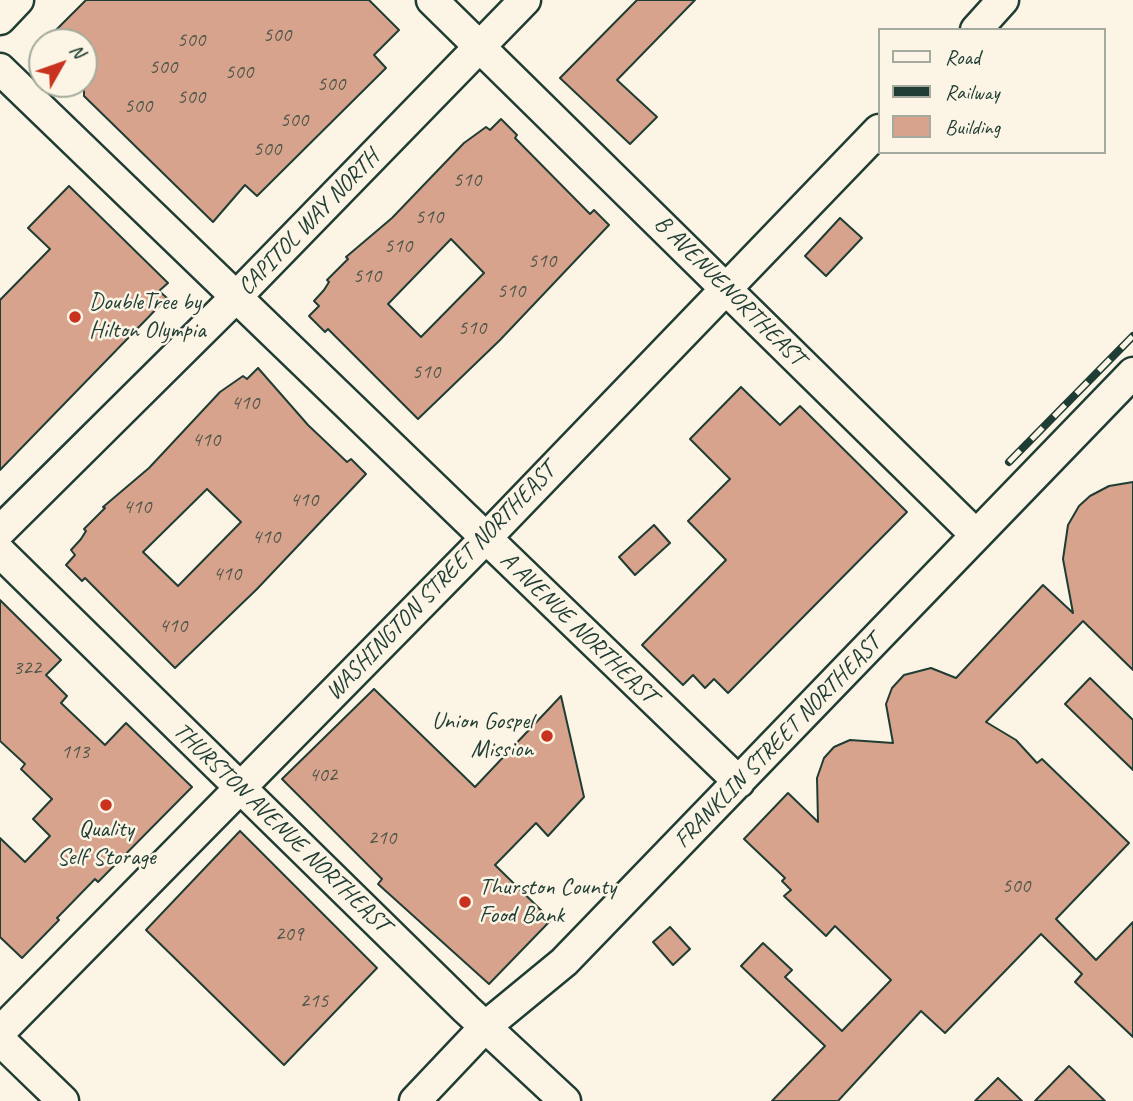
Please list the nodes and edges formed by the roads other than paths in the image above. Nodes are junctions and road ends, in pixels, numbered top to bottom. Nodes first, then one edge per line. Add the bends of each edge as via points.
1 (19, 0) edge
2 (432, 0) edge
3 (525, 0) edge
4 (1003, 0) edge
5 (0, 19) edge
6 (978, 28) edge
7 (481, 48) junction
8 (0, 69) edge
9 (878, 131) edge
10 (724, 288) junction
11 (236, 298) junction
12 (1133, 373) edge
13 (0, 531) edge
14 (976, 535) junction
15 (485, 539) junction
16 (0, 552) edge
17 (739, 782) junction
18 (238, 787) junction
19 (485, 1027) junction
20 (0, 1032) edge
21 (0, 1040) edge
22 (63, 1101) edge
23 (415, 1101) edge
24 (565, 1101) edge

1 - 5 street
2 - 7 street, B AVENUENORTHEAST
3 - 7 street, CAPITOL WAY NORTH
4 - 6 street
7 - 10 street, B AVENUENORTHEAST
7 - 11 street, CAPITOL WAY NORTH
8 - 11 street, A AVENUE NORTHEAST
9 - 10 street, WASHINGTON STREET NORTHEAST
10 - 14 street, B AVENUENORTHEAST
10 - 15 street, WASHINGTON STREET NORTHEAST
11 - 13 street, CAPITOL WAY NORTH
11 - 15 street, A AVENUE NORTHEAST
12 - 14 street, FRANKLIN STREET NORTHEAST
14 - 17 street, FRANKLIN STREET NORTHEAST
15 - 17 street, A AVENUE NORTHEAST
15 - 18 street, WASHINGTON STREET NORTHEAST
16 - 18 street, THURSTON AVENUE NORTHEAST
17 - 19 street, FRANKLIN STREET NORTHEAST via 564,962
18 - 19 street, THURSTON AVENUE NORTHEAST
18 - 20 street, WASHINGTON STREET NORTHEAST
19 - 23 street, FRANKLIN STREET NORTHEAST
19 - 24 street, THURSTON AVENUE NORTHEAST
21 - 22 street

